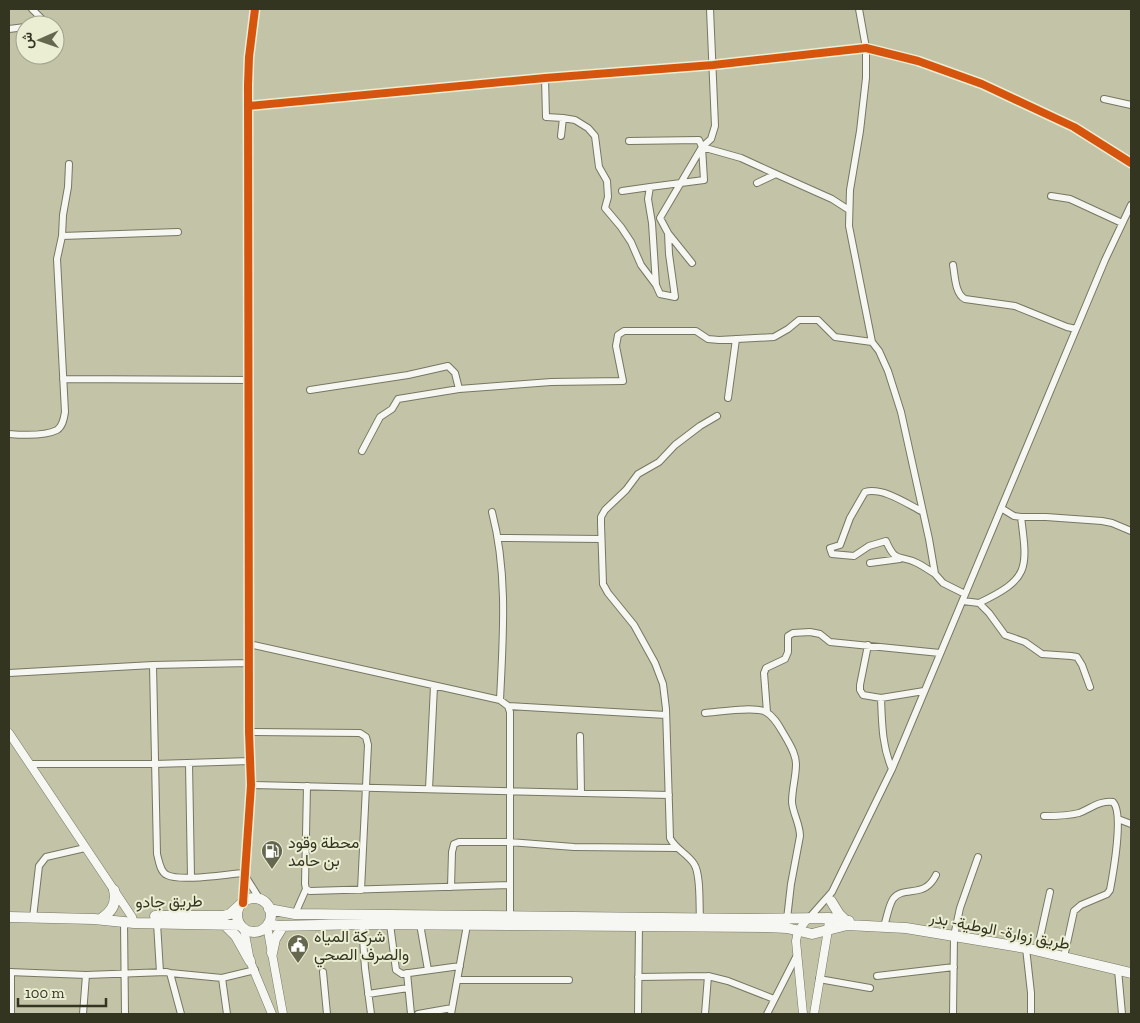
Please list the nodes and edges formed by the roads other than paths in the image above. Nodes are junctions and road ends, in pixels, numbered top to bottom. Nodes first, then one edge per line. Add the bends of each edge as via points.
1 (255, 9) edge
2 (710, 9) edge
3 (859, 9) edge
4 (866, 48) junction
5 (713, 65) junction
6 (546, 78) junction
7 (1104, 99) dead end
8 (1131, 105) edge
9 (249, 106) junction
10 (563, 118) junction
11 (561, 136) dead end
12 (629, 141) dead end
13 (702, 147) junction
14 (1131, 163) edge
15 (69, 164) dead end
16 (776, 174) junction
17 (757, 183) dead end
18 (679, 184) junction
19 (650, 187) junction
20 (622, 191) dead end
21 (1051, 196) dead end
22 (1131, 205) edge
23 (849, 210) junction
24 (1122, 223) junction
25 (178, 232) dead end
26 (668, 233) junction
27 (62, 236) junction
28 (692, 263) dead end
29 (953, 266) dead end
30 (656, 285) junction
31 (1076, 329) junction
32 (736, 339) junction
33 (872, 342) junction
34 (63, 379) junction
35 (249, 380) junction
36 (459, 389) junction
37 (310, 390) dead end
38 (728, 398) dead end
39 (717, 416) dead end
40 (9, 434) edge
41 (362, 451) dead end
42 (1001, 508) junction
43 (492, 512) dead end
44 (923, 512) junction
45 (1021, 517) junction
46 (1131, 531) edge
47 (499, 538) junction
48 (601, 539) junction
49 (900, 559) junction
50 (870, 563) dead end
51 (935, 574) junction
52 (964, 597) junction
53 (979, 603) junction
54 (249, 644) junction
55 (868, 646) junction
56 (940, 653) junction
57 (249, 663) junction
58 (153, 665) junction
59 (9, 673) edge
60 (434, 686) junction
61 (1090, 687) dead end
62 (924, 691) junction
63 (880, 698) junction
64 (500, 700) junction
65 (508, 706) junction
66 (767, 712) junction
67 (705, 713) dead end
68 (666, 715) junction
69 (249, 732) junction
70 (9, 733) edge
71 (580, 736) dead end
72 (250, 760) junction
73 (189, 763) junction
74 (30, 764) junction
75 (155, 764) junction
76 (892, 769) junction
77 (251, 785) junction
78 (307, 786) junction
79 (366, 788) junction
80 (429, 789) junction
81 (510, 790) junction
82 (581, 792) junction
83 (669, 795) junction
84 (1044, 816) dead end
85 (1118, 819) junction
86 (1131, 824) edge
87 (509, 842) junction
88 (85, 848) junction
89 (678, 848) junction
90 (978, 857) dead end
91 (244, 872) junction
92 (936, 875) dead end
93 (191, 877) junction
94 (510, 885) junction
95 (451, 887) junction
96 (306, 889) junction
97 (114, 890) junction
98 (361, 890) junction
99 (1050, 892) dead end
100 (831, 897) junction
101 (261, 900) junction
102 (242, 904) junction
103 (269, 910) junction
104 (295, 914) junction
105 (9, 917) edge
106 (33, 918) junction
107 (700, 918) junction
108 (808, 918) junction
109 (829, 918) junction
110 (98, 919) junction
111 (787, 919) junction
112 (845, 920) junction
113 (130, 921) junction
114 (510, 921) junction
115 (157, 923) junction
116 (224, 924) junction
117 (362, 924) junction
118 (390, 924) junction
119 (420, 924) junction
120 (267, 925) junction
121 (467, 925) junction
122 (638, 925) junction
123 (862, 925) junction
124 (283, 926) junction
125 (884, 926) junction
126 (242, 927) junction
127 (828, 930) junction
128 (798, 931) junction
129 (954, 936) junction
130 (1026, 948) junction
131 (1037, 951) junction
132 (272, 953) junction
133 (796, 957) junction
134 (1064, 957) junction
135 (252, 966) junction
136 (460, 966) junction
137 (954, 967) junction
138 (428, 970) junction
139 (1118, 970) junction
140 (10, 972) edge
141 (160, 972) junction
142 (323, 972) dead end
143 (170, 973) junction
144 (407, 973) junction
145 (1131, 973) edge
146 (124, 974) junction
147 (86, 975) junction
148 (708, 976) junction
149 (877, 976) dead end
150 (638, 977) junction
151 (222, 978) junction
152 (819, 979) junction
153 (457, 980) junction
154 (569, 980) dead end
155 (408, 988) junction
156 (870, 988) dead end
157 (368, 994) junction
158 (774, 999) junction
159 (451, 1011) edge
160 (11, 1014) edge
161 (83, 1014) edge
162 (125, 1014) edge
163 (181, 1014) edge
164 (227, 1014) edge
165 (272, 1014) edge
166 (283, 1014) edge
167 (326, 1014) edge
168 (371, 1014) edge
169 (411, 1014) edge
170 (418, 1014) edge
171 (638, 1014) edge
172 (705, 1014) edge
173 (766, 1014) edge
174 (803, 1014) edge
175 (814, 1014) edge
176 (953, 1014) edge
177 (1032, 1014) edge
178 (1122, 1014) edge

1 - 9 street via 249,57
2 - 5 street
3 - 4 street
4 - 5 street
4 - 14 street via 982,84 1074,127
4 - 23 street via 863,111
5 - 6 street
5 - 13 street via 715,126 711,139
6 - 9 street
6 - 10 street via 546,117
7 - 8 street
9 - 35 street
10 - 11 street
10 - 30 street via 575,120 595,136 599,167 606,181 608,197 605,208 631,242 641,265
12 - 13 street via 699,140
13 - 16 street via 741,158
13 - 18 street
13 - 18 street via 704,180
15 - 27 street
16 - 17 street
16 - 23 street
18 - 19 street
18 - 26 street via 660,218
19 - 20 street
19 - 30 street via 648,200
21 - 24 street via 1070,199
22 - 24 street
23 - 33 street via 851,238
24 - 31 street
25 - 27 street
26 - 28 street
26 - 30 street via 675,297 660,294
27 - 34 street via 57,260
29 - 31 street via 961,297 1015,306
31 - 42 street
32 - 33 street via 774,337 799,320 818,320 836,337
32 - 36 street via 708,339 696,330 624,331 618,336 616,346 623,380
32 - 38 street
33 - 44 street via 879,351 895,392
34 - 35 street
34 - 40 street via 66,412 57,430
35 - 54 street
36 - 37 street via 455,373 448,366
36 - 41 street via 398,399 392,409 380,417
39 - 48 street via 675,445 659,462 638,474 601,517
42 - 45 street
42 - 52 street
43 - 47 street
44 - 49 street via 889,495 872,490 865,492 840,545 830,548 832,554 854,556 869,546 886,541 891,553
44 - 51 street
45 - 46 street via 1102,521
45 - 53 street via 1025,547 1023,569 1016,581
47 - 48 street
47 - 64 street via 504,622
48 - 68 street via 603,584 634,624 658,669 665,694
49 - 50 street
49 - 51 street via 916,562
51 - 52 street
52 - 53 street
52 - 56 street
53 - 61 street via 1011,639 1025,642 1042,654 1076,657
54 - 57 street
54 - 60 street
55 - 56 street
55 - 63 street via 860,690 863,695
55 - 66 street via 830,642 820,634 810,632 790,634 788,656 766,668 764,673
56 - 62 street
57 - 58 street
57 - 69 street
58 - 59 street
58 - 75 street
60 - 64 street
60 - 80 street
62 - 63 street
62 - 76 street
63 - 76 street via 884,745
64 - 65 street
65 - 68 street
65 - 81 street
66 - 67 street
66 - 111 street via 791,745 796,764 792,800 800,836
68 - 83 street
69 - 72 street
69 - 79 street via 360,733 368,744
70 - 74 street
71 - 82 street
72 - 73 street
72 - 77 street
73 - 75 street
73 - 93 street
74 - 75 street
74 - 88 street
75 - 93 street via 157,854 162,872
76 - 100 street
77 - 78 street
77 - 91 street
78 - 79 street
78 - 96 street
79 - 80 street
79 - 98 street
80 - 81 street
81 - 82 street
81 - 87 street
82 - 83 street
83 - 89 street via 670,838
84 - 85 street via 1081,812 1110,801 1115,804
85 - 86 street
85 - 134 street via 1110,890 1074,911
87 - 89 street via 574,847
87 - 94 street
87 - 95 street via 454,844
88 - 97 street
88 - 106 street via 42,860 38,866
89 - 107 street via 696,868
90 - 129 street
91 - 93 street
91 - 101 street
91 - 102 street
92 - 125 street via 922,890 896,896
94 - 95 street
94 - 114 street
95 - 98 street
96 - 98 street
96 - 104 street
97 - 110 highway via 112,909
97 - 113 street
99 - 131 street
100 - 108 street
100 - 109 street
100 - 112 highway
101 - 102 highway
101 - 103 highway
102 - 113 highway, طريق جادو via 223,916
102 - 126 highway via 237,913
103 - 104 highway
103 - 120 highway
104 - 114 highway
105 - 106 highway, طريق جادو
106 - 110 highway, طريق جادو
107 - 111 highway
107 - 114 highway
108 - 109 highway
108 - 111 highway
108 - 128 street
109 - 112 highway
109 - 127 street
110 - 113 highway, طريق جادو
112 - 123 highway
113 - 115 highway, طريق جادو
113 - 146 street
114 - 121 highway
114 - 122 highway
115 - 116 highway, طريق جادو
115 - 141 street
116 - 126 highway, طريق جادو
116 - 135 highway via 236,936
117 - 118 highway
117 - 124 highway
117 - 157 street
118 - 119 highway
118 - 144 street via 396,970
119 - 121 highway
119 - 138 street
120 - 124 highway
120 - 126 highway via 256,932
120 - 132 street
121 - 136 street
122 - 128 highway via 767,927
122 - 150 street
123 - 125 highway, طريق زوارة- الوطية- بدر
123 - 127 highway
124 - 132 highway via 275,939
125 - 129 highway, طريق زوارة- الوطية- بدر
126 - 135 street
127 - 128 highway via 812,934
127 - 152 street
128 - 133 street
129 - 130 highway, طريق زوارة- الوطية- بدر
129 - 137 street
130 - 131 highway, طريق زوارة- الوطية- بدر
130 - 177 street
131 - 134 highway, طريق زوارة- الوطية- بدر
132 - 166 street
133 - 158 street
133 - 174 street
134 - 139 highway, طريق زوارة- الوطية- بدر
135 - 151 street
135 - 165 street
136 - 138 street
136 - 153 street
137 - 149 street
137 - 176 street
138 - 144 street
139 - 145 highway, طريق زوارة- الوطية- بدر
139 - 178 street
140 - 147 street
140 - 160 street
141 - 143 street
141 - 146 street
142 - 167 street
143 - 151 street
143 - 163 street
144 - 155 street
146 - 147 street
146 - 162 street
147 - 161 street
148 - 150 street
148 - 158 street
148 - 172 street
150 - 171 street
151 - 164 street
152 - 156 street
152 - 175 street
153 - 154 street
153 - 159 street
155 - 157 street
155 - 169 street
157 - 168 street
158 - 173 street
159 - 170 street

